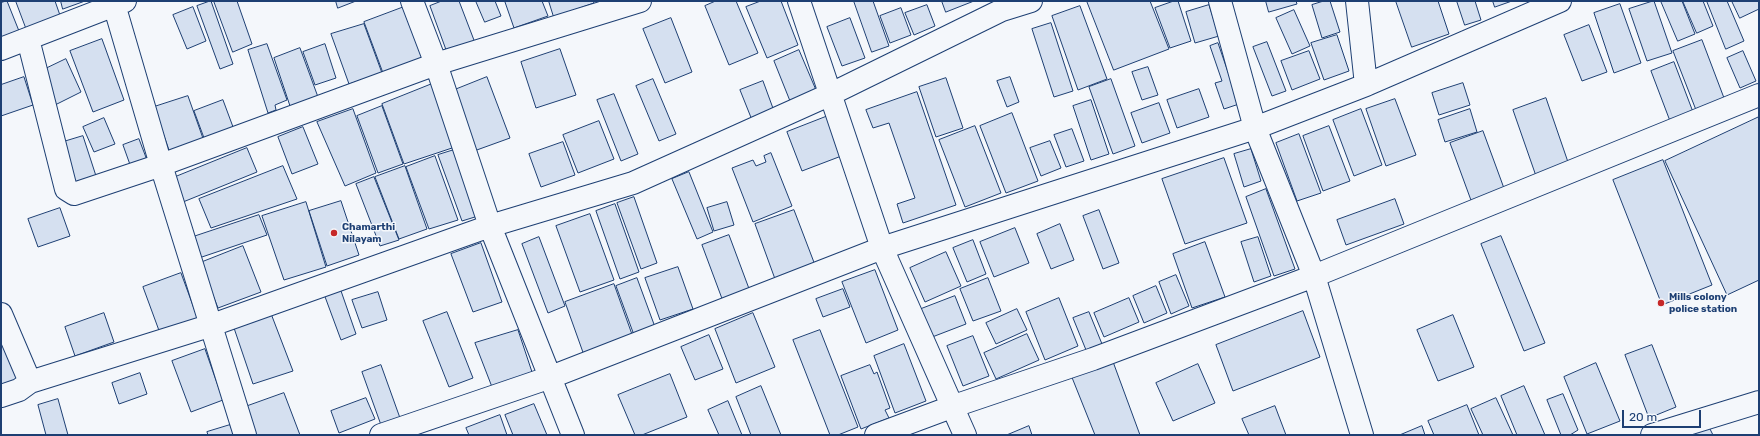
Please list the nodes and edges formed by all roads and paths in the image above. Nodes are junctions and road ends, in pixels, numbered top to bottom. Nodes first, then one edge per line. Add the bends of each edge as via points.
1 (412, 1) edge
2 (640, 1) edge
3 (799, 1) edge
4 (1031, 1) edge
5 (1220, 1) edge
6 (1357, 1) edge
7 (1560, 1) edge
8 (118, 2) edge
9 (28, 39) junction
10 (1, 49) edge
11 (436, 64) junction
12 (1366, 85) junction
13 (831, 94) junction
14 (1759, 96) edge
15 (1255, 128) junction
16 (161, 165) junction
17 (490, 226) junction
18 (882, 248) junction
19 (1314, 276) junction
20 (1, 314) edge
21 (212, 325) junction
22 (551, 377) junction
23 (30, 382) junction
24 (1, 396) edge
25 (1759, 402) edge
26 (954, 406) junction
27 (245, 435) edge
28 (381, 435) edge
29 (573, 435) edge
30 (876, 435) edge
31 (965, 435) edge
32 (1362, 435) edge
33 (1652, 435) edge

1 - 11 street
2 - 11 street
3 - 13 street
4 - 13 street via 1002,10
5 - 15 street
6 - 12 street
7 - 12 street
8 - 9 street
8 - 16 street
9 - 10 street
9 - 16 street via 66,189 74,194 85,192
11 - 16 street
11 - 17 street
12 - 15 street
13 - 17 street via 633,183
13 - 18 street
14 - 19 street
15 - 18 street
15 - 19 street
16 - 21 street
17 - 21 street
17 - 22 street
18 - 22 street
18 - 26 street
19 - 26 street via 1093,359
19 - 32 street
20 - 23 street
21 - 23 street
21 - 27 street
22 - 28 street
22 - 29 street
23 - 24 street via 19,390
25 - 33 street
26 - 30 street
26 - 31 street

